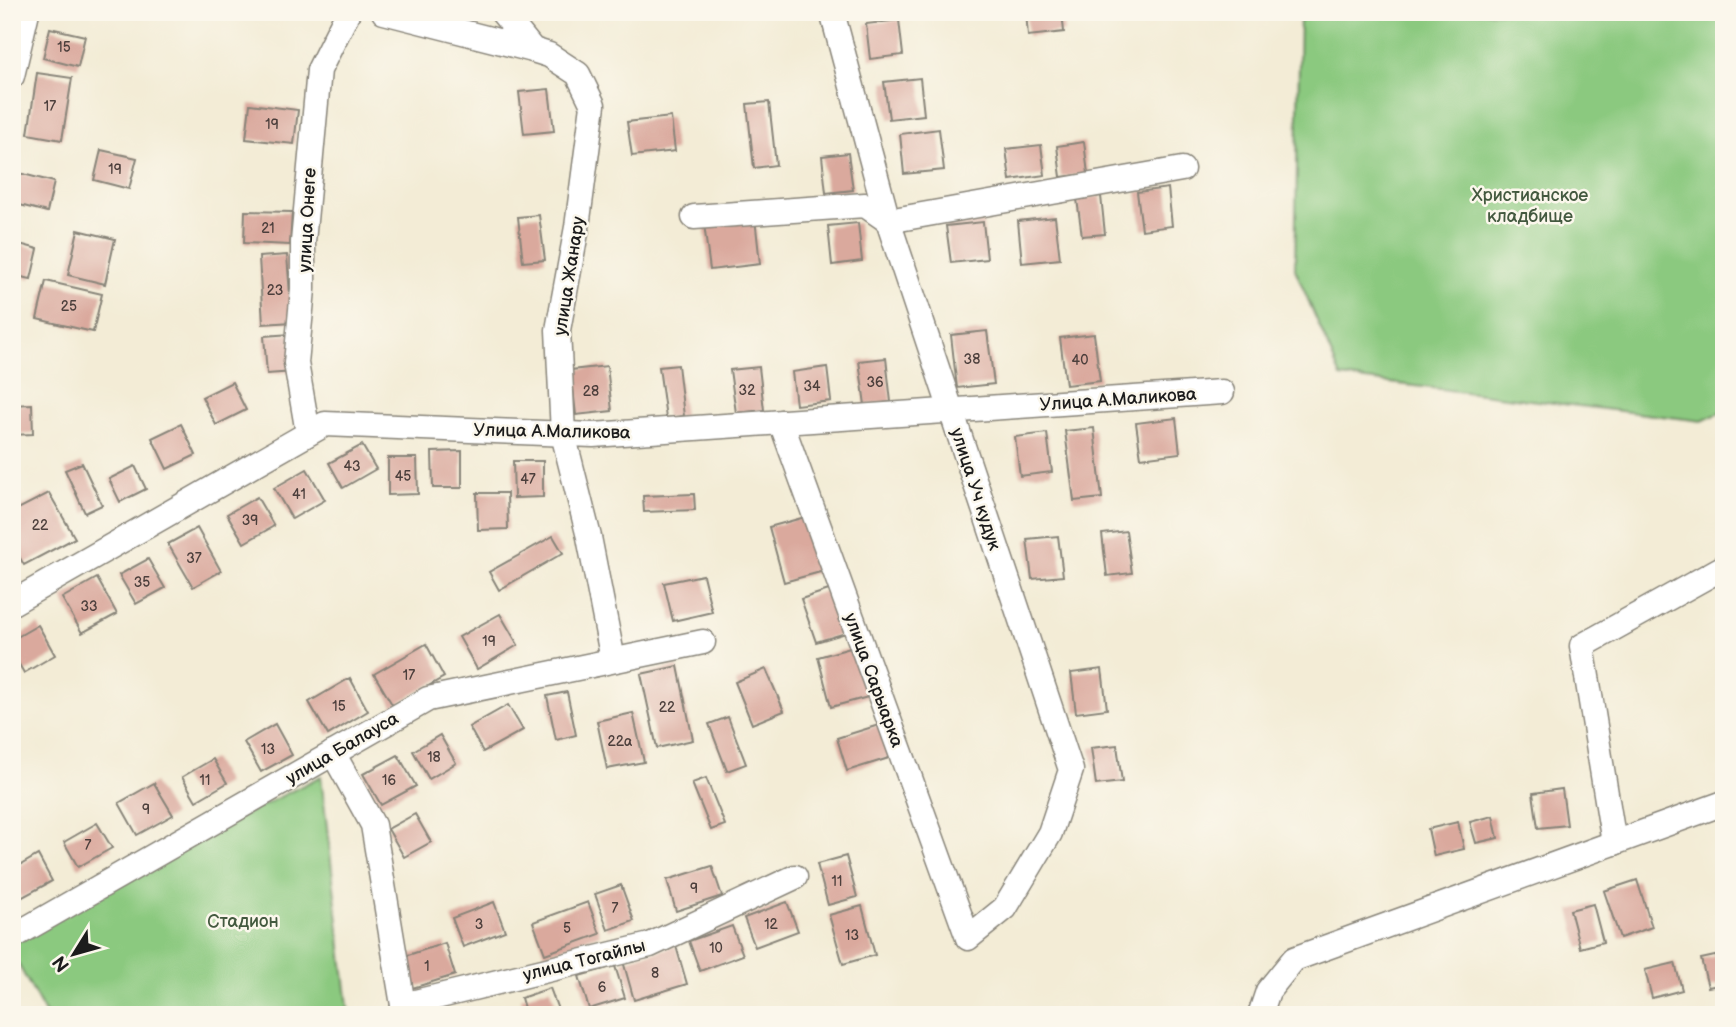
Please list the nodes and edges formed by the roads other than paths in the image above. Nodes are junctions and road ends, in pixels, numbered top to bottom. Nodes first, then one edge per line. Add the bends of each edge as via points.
1 (27, 12) edge
2 (348, 12) edge
3 (384, 12) edge
4 (502, 12) edge
5 (832, 12) edge
6 (533, 50) junction
7 (12, 76) edge
8 (1182, 169) dead end
9 (694, 217) dead end
10 (888, 221) junction
11 (1222, 392) dead end
12 (950, 411) junction
13 (781, 422) junction
14 (308, 433) junction
15 (562, 434) junction
16 (1724, 568) edge
17 (12, 603) edge
18 (703, 642) dead end
19 (613, 660) junction
20 (333, 753) junction
21 (1724, 803) edge
22 (1614, 843) junction
23 (795, 877) dead end
24 (12, 937) edge
25 (968, 938) joint
26 (403, 1010) edge
27 (1260, 1015) edge

1 - 7 street
2 - 14 street, улица Онеге via 319,70 296,363
3 - 6 street
4 - 6 street, улица Жанару
5 - 10 street, улица Уч кудук
6 - 15 street, улица Жанару via 578,75 593,105 558,330
8 - 10 street
9 - 10 street via 865,205
10 - 12 street, улица Уч кудук
11 - 12 street, Улица А.Маликова
12 - 13 street, Улица А.Маликова
12 - 25 street, улица Уч кудук via 1071,770 1050,833 1018,887 1005,908
13 - 15 street, Улица А.Маликова
13 - 25 street, улица Сарыарка
14 - 15 street, Улица А.Маликова via 325,424
14 - 17 street, Улица А.Маликова
15 - 19 street, улица Жанару via 589,537
16 - 22 street via 1582,646
18 - 19 street, улица Балауса
19 - 20 street, улица Балауса via 428,699
20 - 24 street, улица Балауса
20 - 26 street via 373,825
21 - 22 street
22 - 27 street via 1294,958 1268,991
23 - 26 street, улица Тогайлы via 650,944

